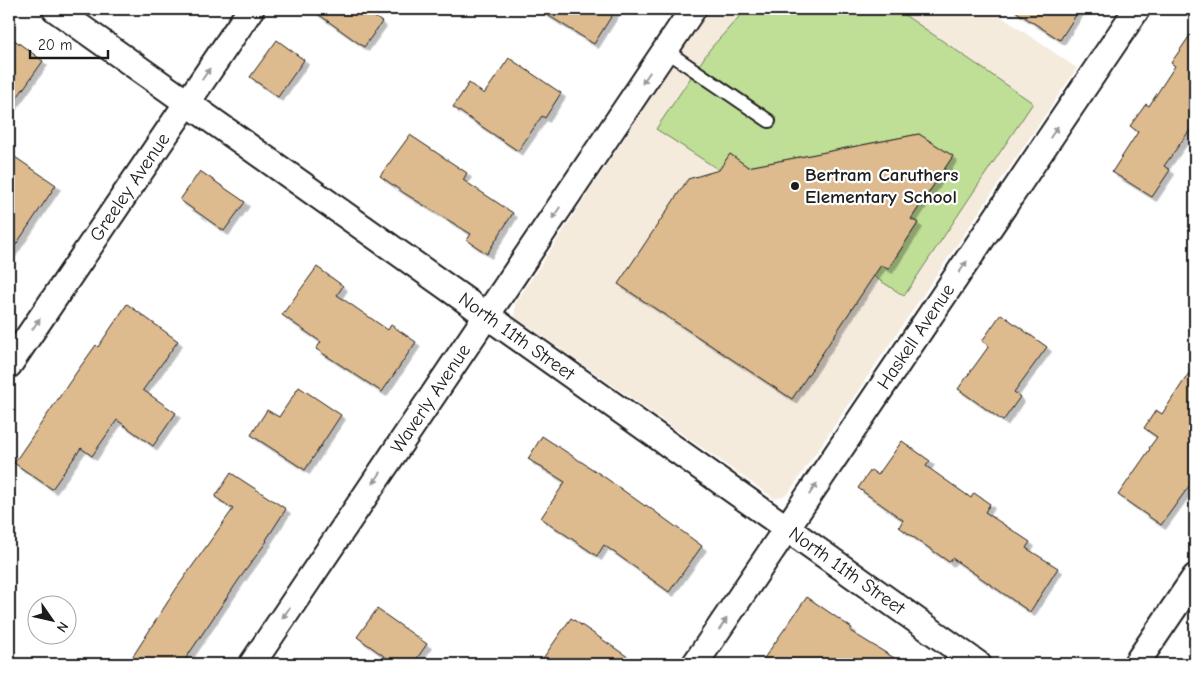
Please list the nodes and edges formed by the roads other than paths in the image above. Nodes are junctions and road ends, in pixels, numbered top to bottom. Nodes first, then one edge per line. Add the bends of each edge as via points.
1 (55, 9) edge
2 (252, 9) edge
3 (693, 9) edge
4 (1137, 9) edge
5 (665, 50) junction
6 (187, 102) junction
7 (768, 121) dead end
8 (486, 316) junction
9 (9, 365) edge
10 (787, 528) junction
11 (1195, 577) edge
12 (252, 664) edge
13 (695, 664) edge
14 (978, 664) edge
15 (1136, 664) edge

1 - 6 street, North 11th Street
6 -> 2 street, Greeley Avenue
3 - 5 street, Waverly Avenue
10 -> 4 street, Haskell Avenue
5 - 7 lane
5 -> 8 street, Waverly Avenue
6 - 8 street, North 11th Street
9 -> 6 street, Greeley Avenue
8 - 10 street, North 11th Street
8 -> 12 street, Waverly Avenue
13 -> 10 street, Haskell Avenue
10 - 14 street, North 11th Street
11 - 15 street

